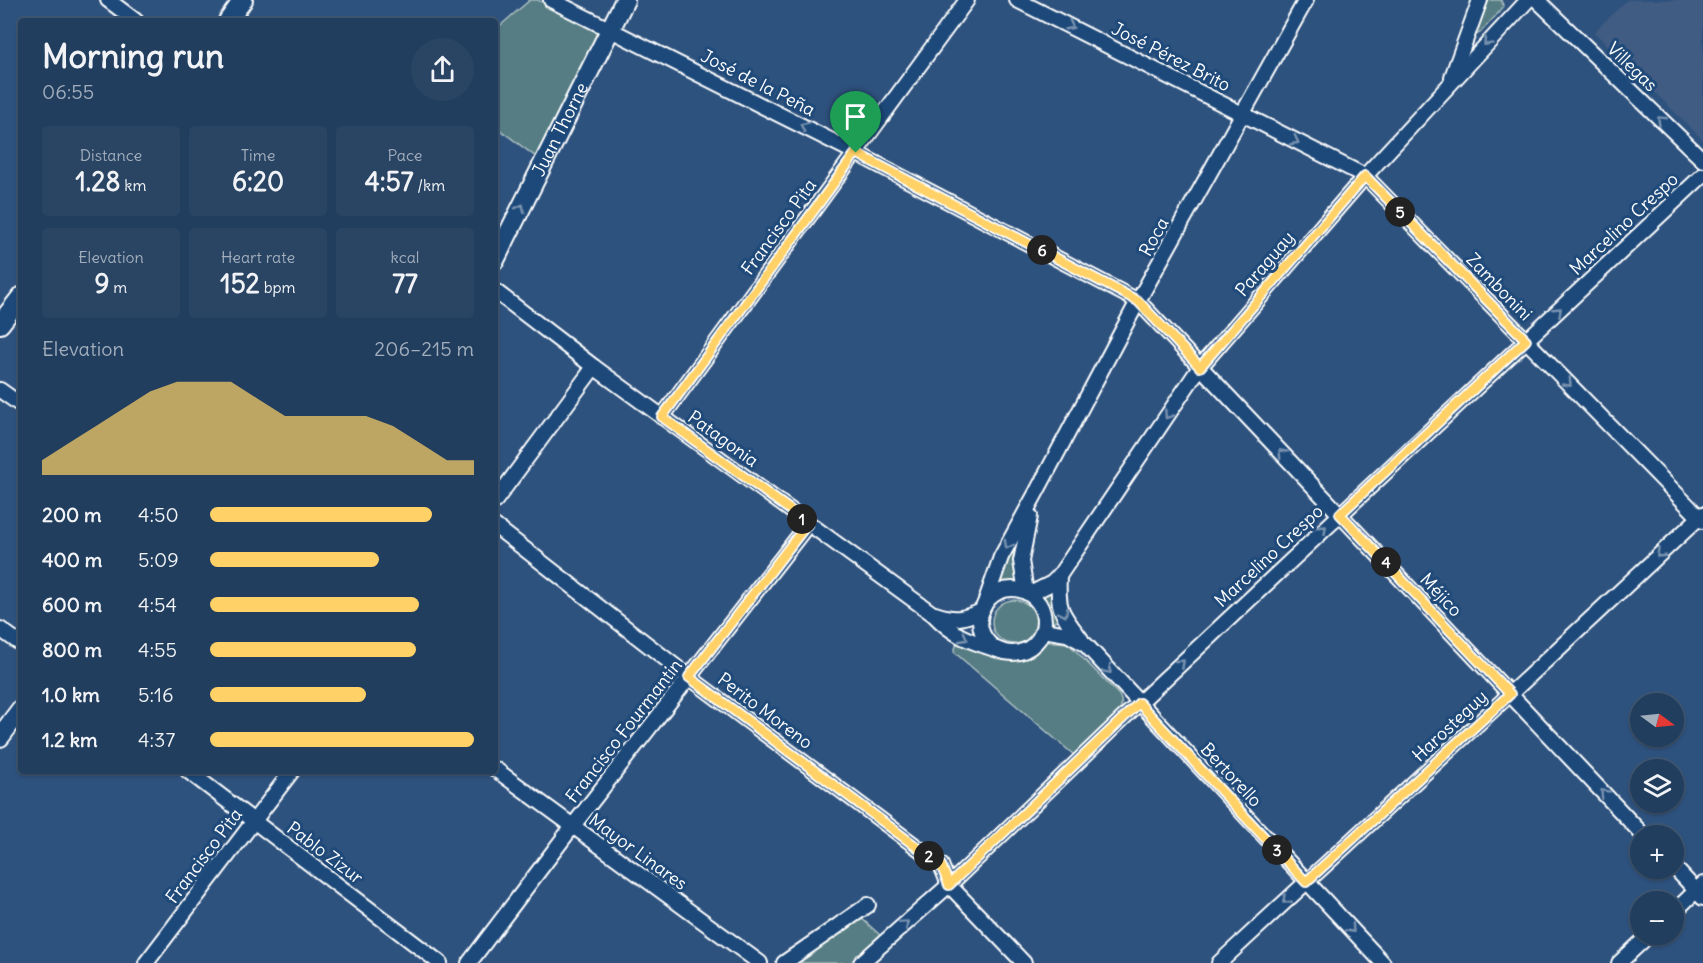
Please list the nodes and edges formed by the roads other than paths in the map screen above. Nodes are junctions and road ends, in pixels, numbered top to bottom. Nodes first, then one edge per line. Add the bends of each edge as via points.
1 (108, 0) edge
2 (243, 0) edge
3 (551, 0) edge
4 (625, 0) edge
5 (967, 0) edge
6 (1017, 0) edge
7 (1306, 0) edge
8 (1480, 0) edge
9 (1528, 0) edge
10 (1537, 0) edge
11 (132, 18) edge
12 (230, 18) edge
13 (611, 29) junction
14 (1449, 84) junction
15 (1243, 114) junction
16 (856, 153) junction
17 (1703, 160) edge
18 (1703, 175) edge
19 (1365, 176) junction
20 (498, 254) edge
21 (498, 293) edge
22 (18, 301) edge
23 (1138, 301) junction
24 (0, 324) edge
25 (1526, 340) junction
26 (1200, 367) junction
27 (594, 368) junction
28 (0, 390) edge
29 (18, 403) edge
30 (662, 417) junction
31 (1036, 494) junction
32 (498, 497) edge
33 (1340, 514) junction
34 (1702, 517) edge
35 (808, 523) junction
36 (498, 528) edge
37 (1059, 576) junction
38 (1028, 593) junction
39 (983, 609) junction
40 (933, 614) junction
41 (0, 629) edge
42 (1043, 630) junction
43 (18, 642) edge
44 (1085, 644) junction
45 (1001, 651) junction
46 (689, 677) junction
47 (1510, 694) junction
48 (1139, 703) junction
49 (18, 714) edge
50 (0, 737) edge
51 (498, 771) edge
52 (192, 774) edge
53 (290, 774) edge
54 (253, 822) junction
55 (1634, 825) edge
56 (572, 827) junction
57 (1684, 876) edge
58 (1306, 882) junction
59 (949, 885) junction
60 (1701, 891) edge
61 (868, 904) dead end
62 (1684, 904) edge
63 (1638, 945) edge
64 (146, 963) edge
65 (440, 963) edge
66 (469, 963) edge
67 (760, 963) edge
68 (784, 963) edge
69 (861, 963) edge
70 (1024, 963) edge
71 (1219, 963) edge
72 (1383, 963) edge
73 (1619, 963) edge

1 - 11 street
2 - 12 street
3 - 13 street, José de la Peña
4 - 13 street, Juan Thorne
5 - 16 street, Francisco Pita
6 -> 15 street, José Pérez Brito
7 - 15 street, Roca
8 - 14 street
9 -> 14 street, Paraguay
17 -> 10 street, Villegas
16 -> 13 street, José de la Peña
20 -> 13 street, Juan Thorne
14 - 19 street, Paraguay
15 -> 19 street, Zambonini
15 - 23 street, Roca
16 - 23 street, José de la Peña
16 - 30 street, Francisco Pita
25 -> 18 street, Marcelino Crespo
19 - 25 street, Zambonini
19 - 26 street, Paraguay
21 - 27 street, Patagonia
22 - 24 street
23 - 26 street, Méjico
23 - 31 street, Roca
25 - 33 street, Marcelino Crespo
25 -> 34 street, Zambonini
33 -> 26 street, Méjico
26 -> 37 street, Paraguay
27 - 30 street, Patagonia
27 - 32 street
28 - 29 street
30 - 35 street, Patagonia
31 - 38 street via 1021,561
31 -> 39 street via 1001,557
33 - 47 street, Méjico
48 -> 33 street, Marcelino Crespo
34 -> 47 street, Harosteguy
35 - 40 street, Patagonia
35 - 46 street, Francisco Fourmantin
36 - 46 street, Perito Moreno
37 - 38 street, Paraguay
37 -> 44 street via 1060,608
38 - 39 street via 1010,589 999,592
38 - 42 street via 1042,610
39 - 40 street, Patagonia via 951,620
39 - 45 street via 981,627 985,637
40 -> 45 street, Patagonia via 966,640
41 - 43 street
42 - 44 street, Bertorello via 1066,634
42 - 45 street via 1022,651
44 -> 48 street, Bertorello
46 - 56 street, Francisco Fourmantin
46 - 59 street, Perito Moreno via 941,865
55 -> 47 street, Méjico
47 - 58 street, Harosteguy
48 - 58 street, Bertorello
48 - 59 street, Marcelino Crespo
49 - 50 street
51 - 56 street, Mayor Linares
52 - 54 street, Pablo Zizur
53 - 54 street, Francisco Pita
54 - 64 street, Francisco Pita
54 - 65 street, Pablo Zizur
56 - 66 street, Francisco Fourmantin
56 - 67 street, Mayor Linares
57 - 60 street
58 -> 71 street, Harosteguy
58 -> 72 street, Bertorello
69 -> 59 street, Marcelino Crespo
59 - 70 street, Perito Moreno
60 - 62 street
61 - 68 street
63 - 73 street

